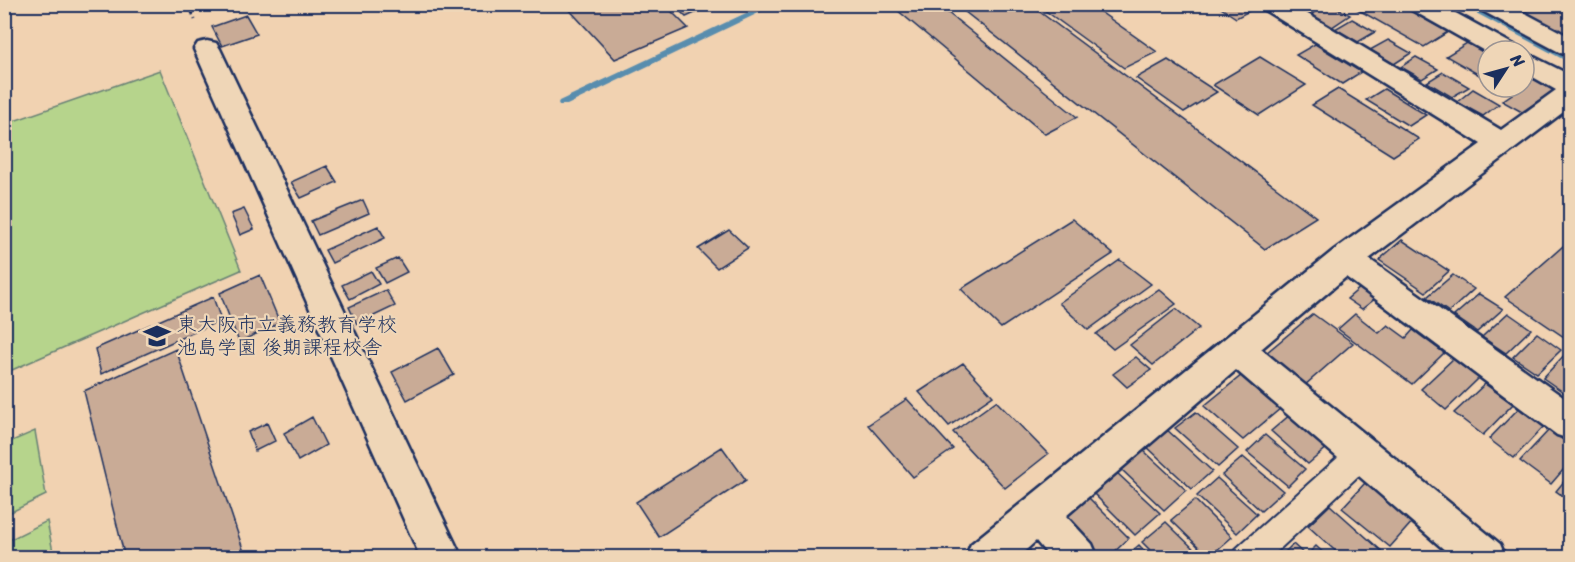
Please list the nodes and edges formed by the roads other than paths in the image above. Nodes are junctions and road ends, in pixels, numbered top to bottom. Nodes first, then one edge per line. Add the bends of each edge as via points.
1 (1272, 4) edge
2 (1419, 4) edge
3 (1488, 4) edge
4 (1483, 39) edge
5 (1570, 47) edge
6 (207, 49) dead end
7 (1536, 68) edge
8 (1570, 86) edge
9 (1570, 94) edge
10 (1502, 144) junction
11 (1345, 259) junction
12 (1236, 349) junction
13 (1570, 423) edge
14 (1362, 454) junction
15 (1038, 515) junction
16 (442, 558) edge
17 (985, 558) edge
18 (1078, 558) edge
19 (1248, 558) edge
20 (1486, 558) edge

1 - 10 street
2 - 4 street
3 - 5 street
6 - 16 street
7 - 8 street
9 - 10 street
10 - 11 street
11 - 12 street
11 - 13 street
12 - 14 street
12 - 15 street
14 - 19 lane
14 - 20 street
15 - 17 street
15 - 18 street

